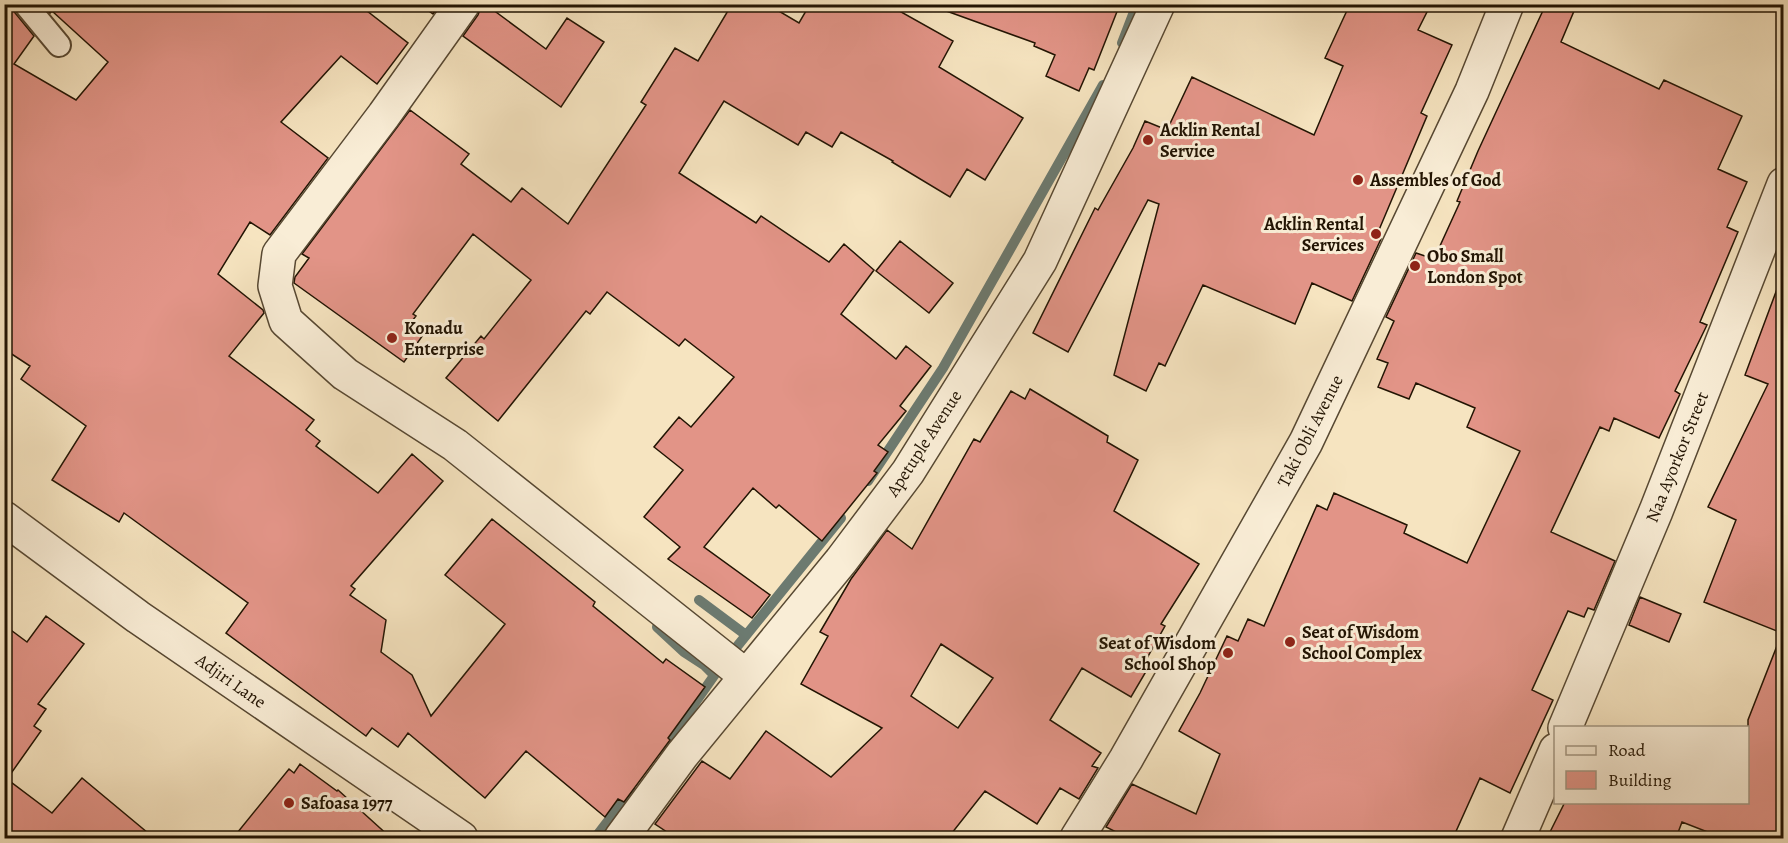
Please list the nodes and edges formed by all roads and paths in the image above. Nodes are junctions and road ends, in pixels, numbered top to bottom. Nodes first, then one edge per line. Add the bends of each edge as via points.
1 (25, 4) edge
2 (463, 4) edge
3 (1158, 4) edge
4 (1507, 4) edge
5 (59, 45) dead end
6 (1784, 184) edge
7 (4, 518) edge
8 (746, 676) junction
9 (1566, 726) edge
10 (1554, 755) edge
11 (461, 838) edge
12 (621, 838) edge
13 (1077, 838) edge
14 (1518, 838) edge

1 - 5 lane
2 - 8 street via 279,254 274,286 285,321 345,374 455,445
3 - 8 street, Apetuple Avenue via 1040,261 908,472
4 - 13 street, Taki Obli Avenue via 1472,92 1306,442
6 - 9 street, Naa Ayorkor Street via 1656,511
7 - 11 street, Adjiri Lane via 138,617
8 - 12 street, Apetuple Avenue
10 - 14 street

